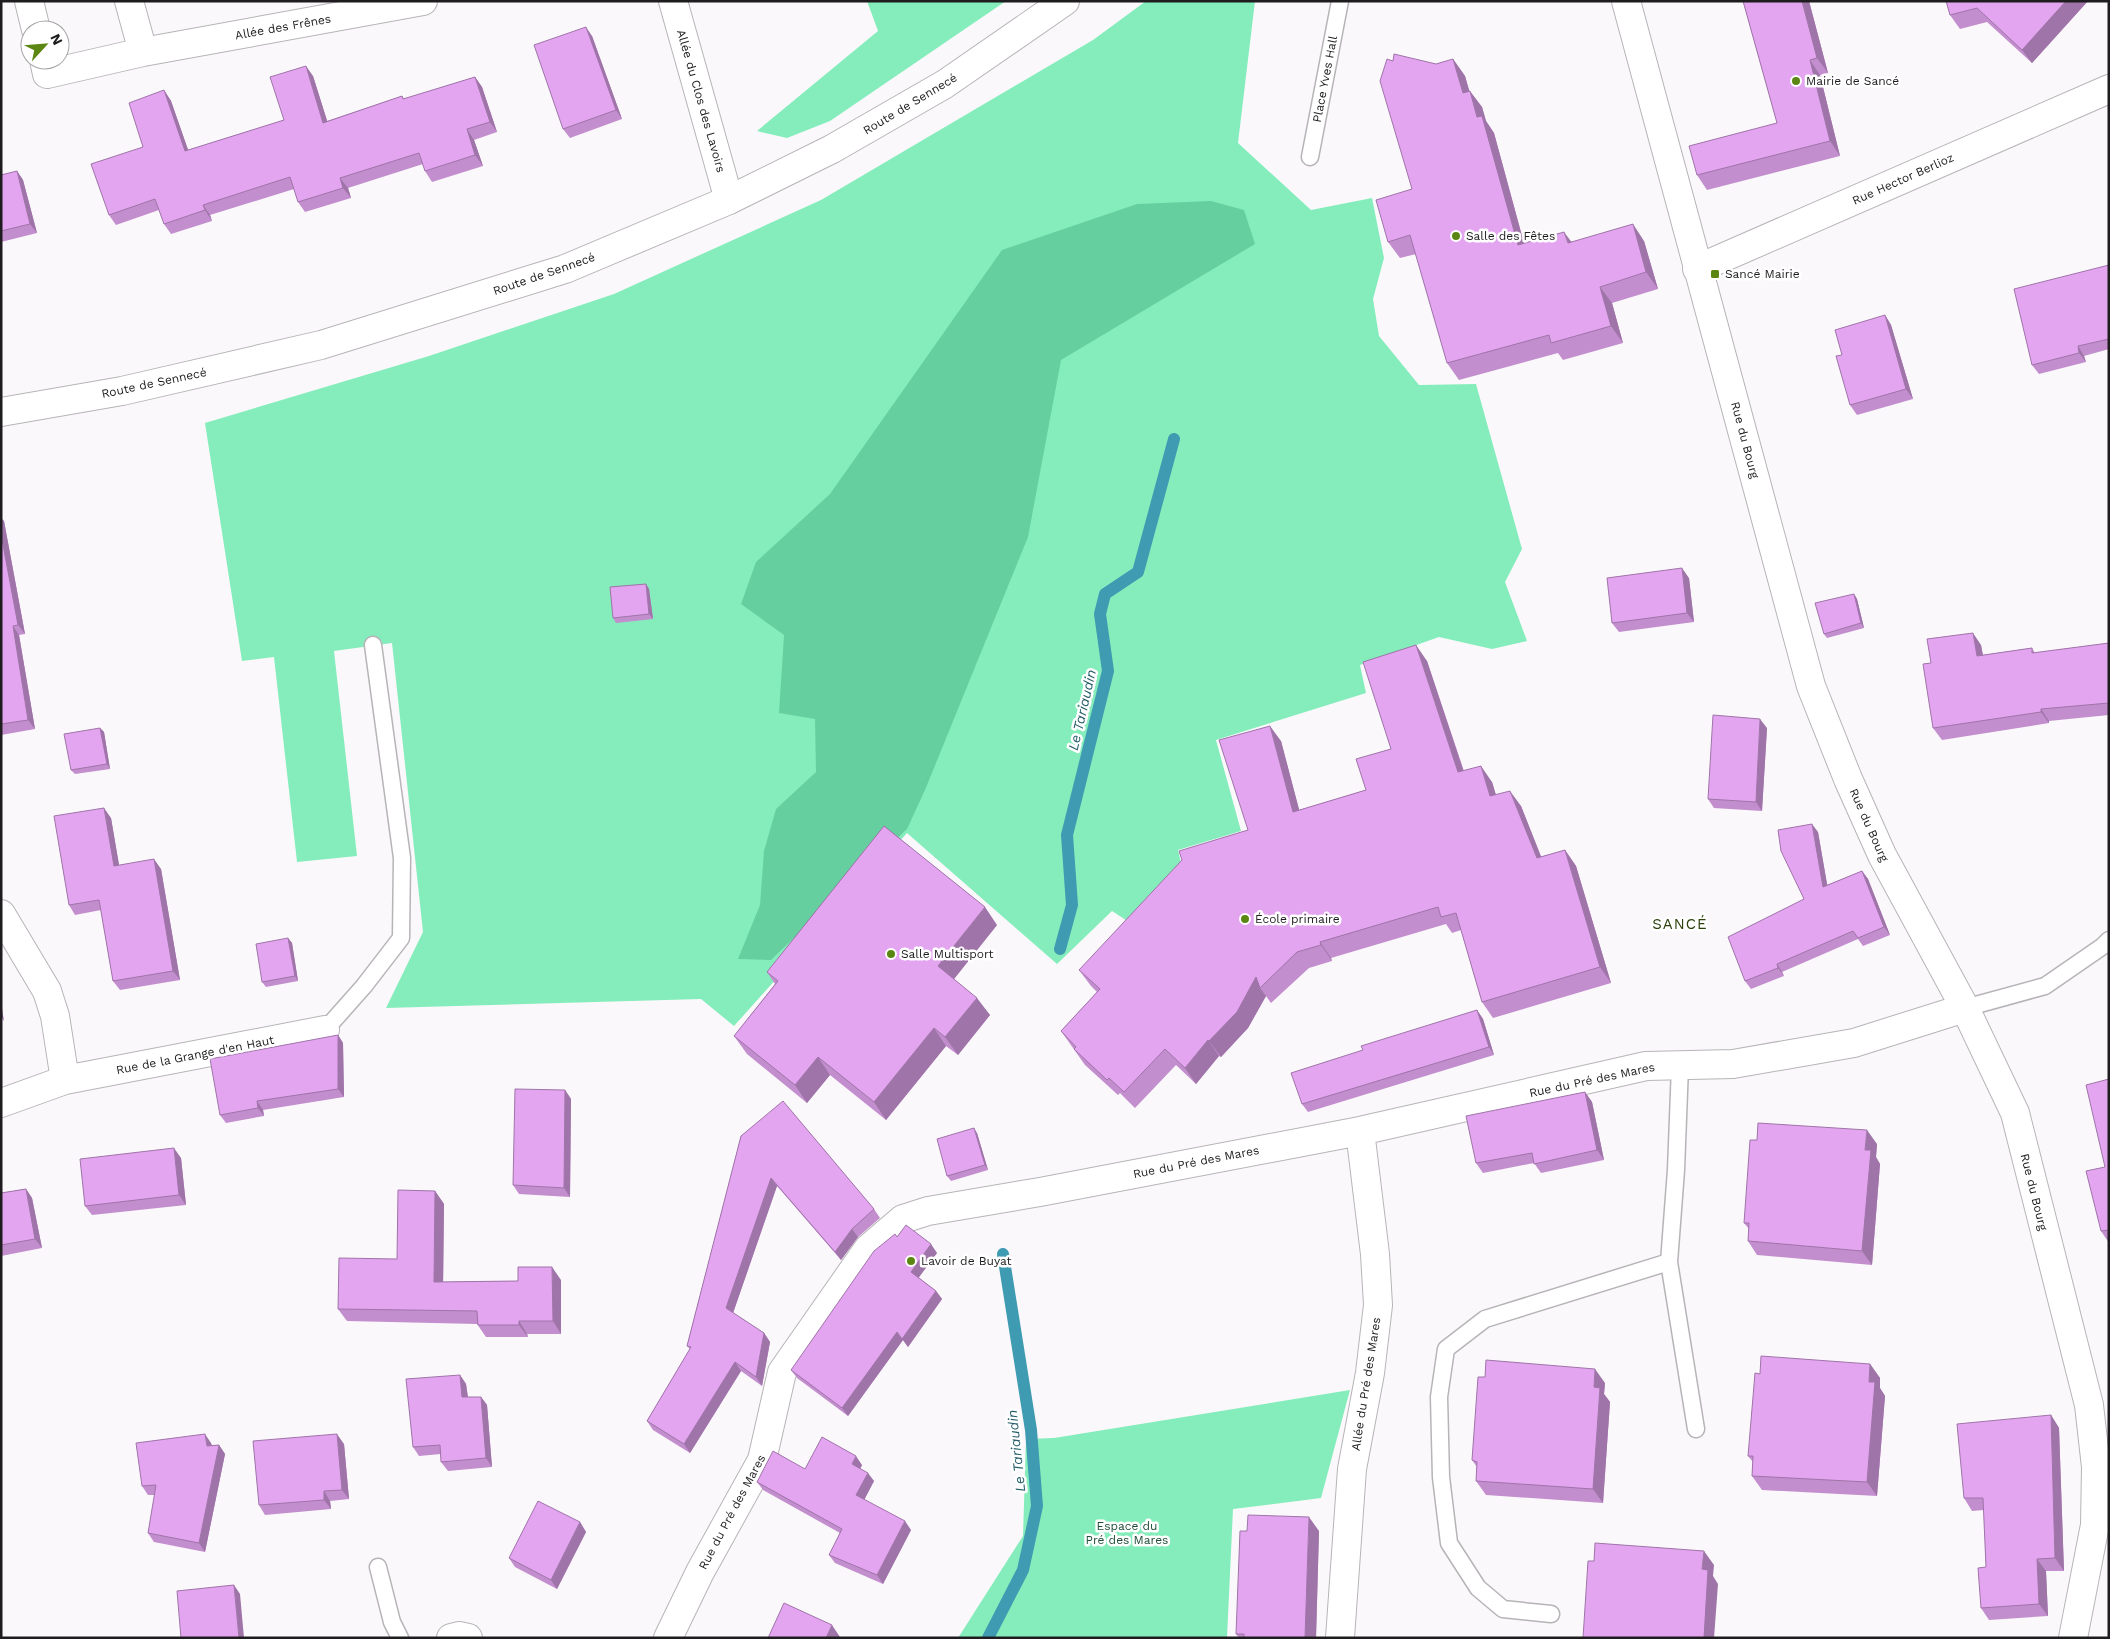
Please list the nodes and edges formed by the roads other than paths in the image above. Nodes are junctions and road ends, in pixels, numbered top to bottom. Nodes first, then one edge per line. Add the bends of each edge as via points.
1 (29, 1) edge
2 (129, 1) edge
3 (423, 1) edge
4 (673, 1) edge
5 (1065, 1) edge
6 (1340, 1) edge
7 (1626, 1) edge
8 (34, 20) edge
9 (143, 52) junction
10 (70, 69) edge
11 (46, 70) edge
12 (64, 70) edge
13 (2109, 89) edge
14 (1310, 157) dead end
15 (729, 200) junction
16 (1698, 269) junction
17 (1, 412) edge
18 (373, 645) dead end
19 (1, 914) edge
20 (2109, 940) edge
21 (1965, 1008) junction
22 (325, 1030) joint
23 (1680, 1066) junction
24 (65, 1080) junction
25 (1, 1103) edge
26 (1360, 1131) junction
27 (1669, 1262) junction
28 (2099, 1404) edge
29 (1696, 1429) dead end
30 (378, 1567) dead end
31 (1551, 1614) dead end
32 (400, 1638) edge
33 (451, 1638) edge
34 (468, 1638) edge
35 (668, 1638) edge
36 (1340, 1638) edge
37 (2074, 1638) edge

1 - 8 street
2 - 9 street
3 - 9 street, Allée des Frênes
4 - 15 street, Allée du Clos des Lavoirs
5 - 15 street, Route de Sennecé via 945,84 832,149
6 - 14 lane, Place Yves Hall
7 - 16 street, Rue du Bourg
9 - 10 street, Allée des Frênes
11 - 12 street, Allée des Frênes via 47,74
13 - 16 street, Rue Hector Berlioz
15 - 17 street, Route de Sennecé via 565,269 321,345 122,391
16 - 21 street, Rue du Bourg via 1811,686 1882,856
18 - 22 lane via 402,858 401,938
19 - 24 street via 47,991 55,1016
20 - 21 lane via 2045,986
21 - 23 street, Rue du Pré des Mares via 1854,1043 1733,1064
21 - 28 street, Rue du Bourg via 2015,1113
22 - 24 street, Rue de la Grange d'en Haut
23 - 26 street, Rue du Pré des Mares via 1646,1066
23 - 27 lane
24 - 25 street, Rue de la Grange d'en Haut
26 - 35 street, Rue du Pré des Mares via 928,1210 903,1219 868,1249 782,1372 762,1460 700,1572
26 - 36 street, Allée du Pré des Mares via 1378,1305 1370,1373 1352,1469
27 - 29 lane
27 - 31 lane via 1485,1319 1446,1348 1439,1397 1441,1477 1449,1543 1478,1588 1503,1609
28 - 37 street, Rue du Bourg via 2095,1525
30 - 32 lane via 392,1622
33 - 34 street

